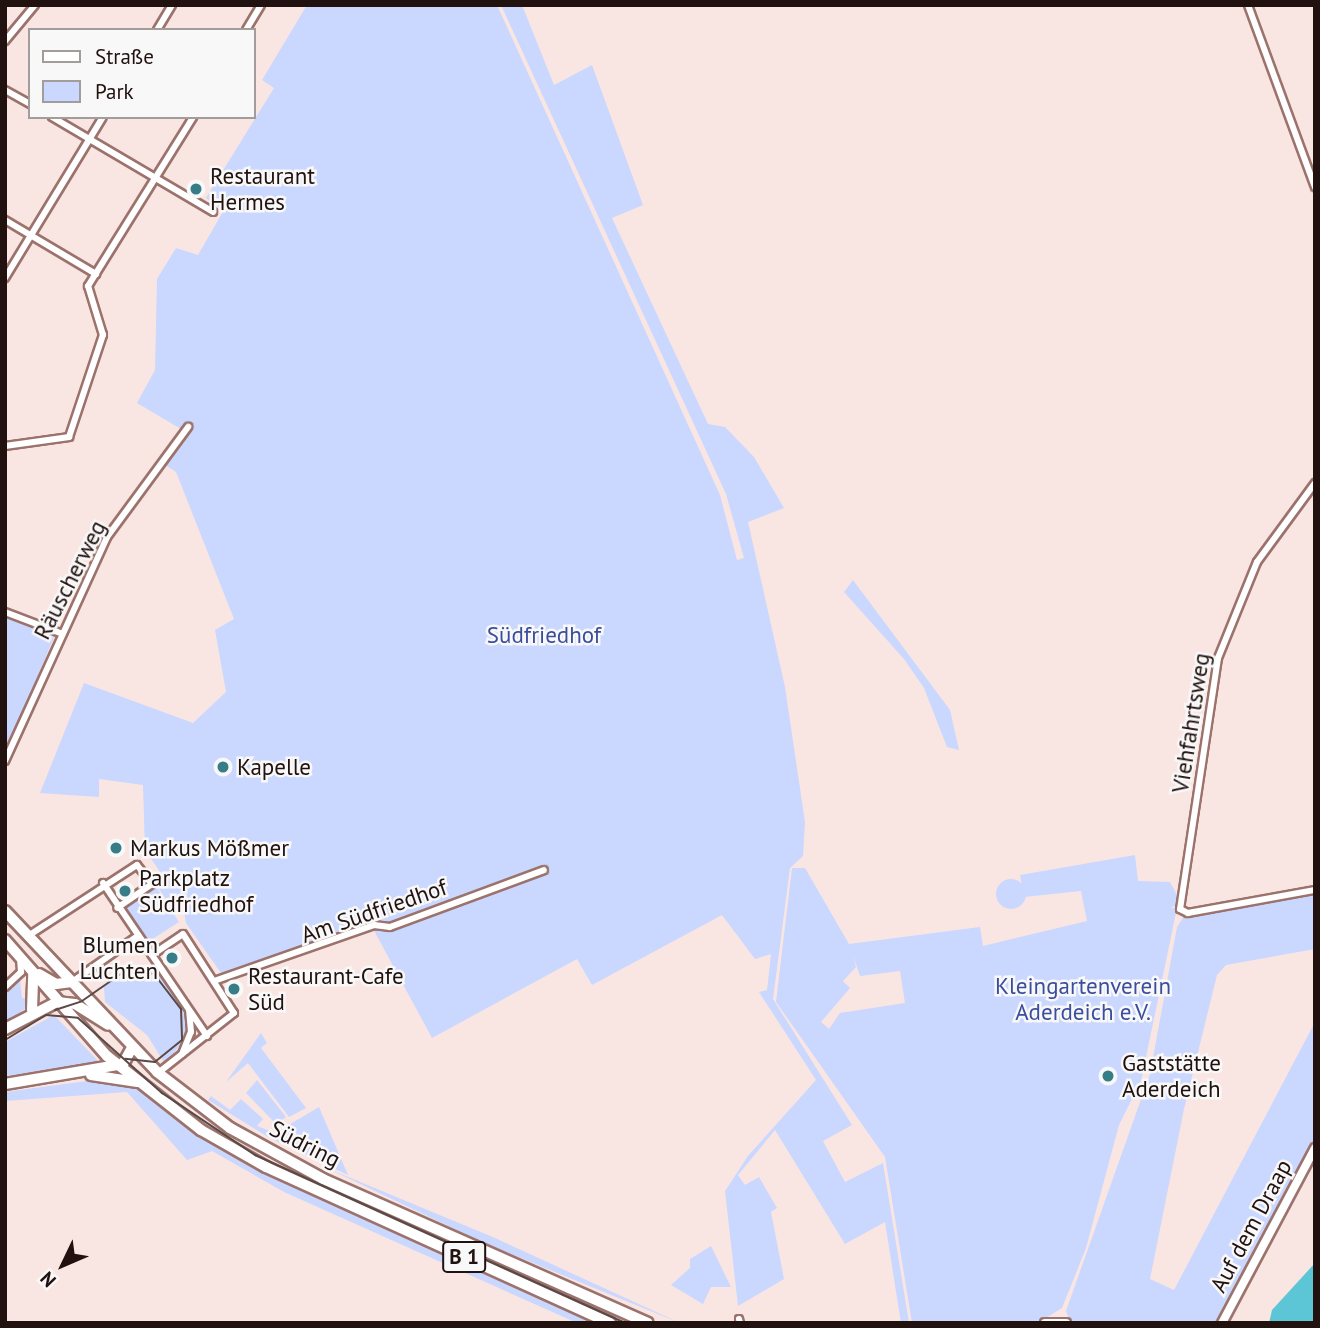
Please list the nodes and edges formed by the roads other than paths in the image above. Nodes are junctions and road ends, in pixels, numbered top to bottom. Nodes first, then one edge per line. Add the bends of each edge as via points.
1 (35, 5) edge
2 (172, 5) edge
3 (261, 5) edge
4 (1248, 5) edge
5 (158, 28) edge
6 (247, 28) edge
7 (5, 40) edge
8 (5, 90) edge
9 (28, 103) edge
10 (55, 119) edge
11 (102, 119) edge
12 (191, 119) edge
13 (89, 139) junction
14 (155, 178) junction
15 (1315, 187) edge
16 (213, 212) dead end
17 (5, 219) edge
18 (31, 235) junction
19 (96, 274) junction
20 (5, 278) edge
21 (188, 428) dead end
22 (5, 446) edge
23 (1315, 483) edge
24 (5, 612) edge
25 (60, 633) junction
26 (5, 761) edge
27 (544, 870) dead end
28 (103, 883) junction
29 (1315, 890) edge
30 (117, 908) junction
31 (5, 911) edge
32 (28, 936) junction
33 (136, 937) junction
34 (5, 940) edge
35 (152, 955) junction
36 (19, 957) junction
37 (46, 957) junction
38 (33, 972) junction
39 (214, 981) junction
40 (72, 982) junction
41 (5, 986) edge
42 (57, 1002) junction
43 (188, 1008) junction
44 (32, 1010) junction
45 (111, 1027) junction
46 (5, 1030) edge
47 (207, 1035) junction
48 (132, 1048) junction
49 (181, 1056) junction
50 (118, 1066) junction
51 (158, 1073) junction
52 (77, 1074) junction
53 (139, 1083) junction
54 (5, 1084) edge
55 (1315, 1148) edge
56 (1062, 1322) edge
57 (610, 1323) edge
58 (648, 1323) edge
59 (1045, 1323) edge
60 (1222, 1323) edge

1 - 7 street
2 - 5 street
3 - 6 street
4 - 15 street
8 - 9 street
10 - 13 street
11 - 13 street
12 - 14 street
13 - 14 street
13 - 18 street
14 - 16 street
14 - 19 street
17 - 18 street
18 - 19 street
18 - 20 street
19 - 22 street via 88,286 103,335 72,431 64,441
21 - 25 street, Räuscherweg via 107,537
23 - 29 street, Viehfahrtsweg via 1257,562 1218,657 1181,910
24 - 25 street
25 - 26 street, Räuscherweg
27 - 39 street, Am Südfriedhof via 390,927 374,925
28 - 30 street
28 - 30 street via 134,864 152,884
28 - 32 street
30 - 33 street
31 - 32 main road, Südring
32 - 37 main road, Südring
33 - 35 street
33 - 40 street
34 - 36 main road, Südring / B 1
35 - 39 street via 183,934
35 - 43 street
36 - 37 main road via 28,946
36 - 38 main road, Südring / B 1
36 - 41 street via 21,972
37 - 40 main road, Südring
38 - 40 main road via 56,984
38 - 42 main road, Südring / B 1
38 - 44 main road
39 - 47 street via 234,1013
40 - 45 main road, Südring
42 - 44 main road
42 - 45 main road, B 1 via 80,1006
42 - 50 main road, Südring / B 1
43 - 47 street
43 - 49 street via 191,1032
44 - 46 main road
45 - 48 main road, Südring / B 1
47 - 49 street
48 - 50 main road via 129,1061
48 - 51 main road, Südring / B 1
49 - 51 street
50 - 52 main road, B 1
50 - 53 main road, Südring / B 1
51 - 58 main road, Südring / B 1 via 230,1128 323,1179
52 - 53 main road, B 1
52 - 54 main road, B 1
53 - 57 main road, Südring / B 1 via 266,1167
55 - 60 street, Auf dem Draap
56 - 59 street

